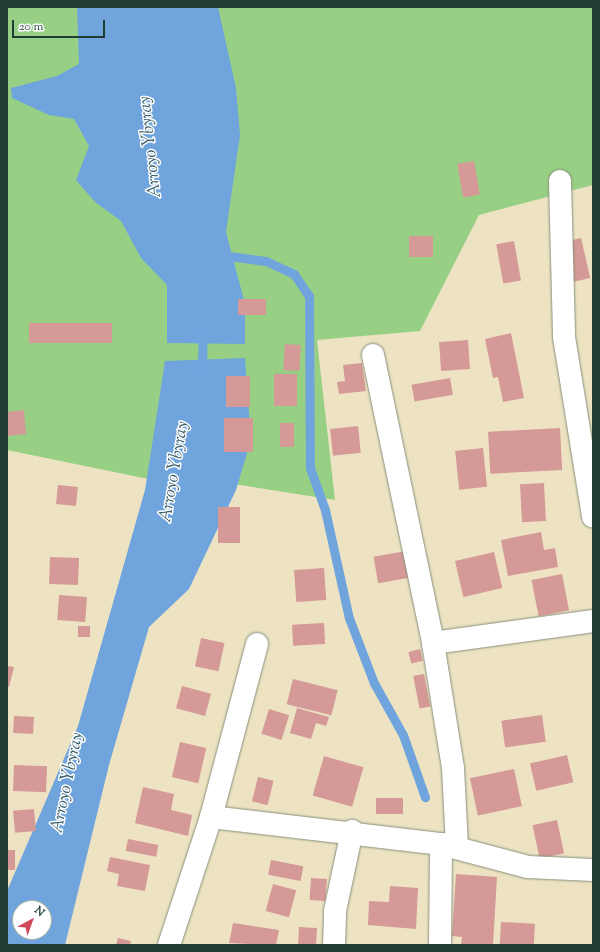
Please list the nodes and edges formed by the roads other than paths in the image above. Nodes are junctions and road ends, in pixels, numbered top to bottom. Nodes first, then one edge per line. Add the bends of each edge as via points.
1 (560, 181) dead end
2 (373, 355) dead end
3 (593, 518) edge
4 (593, 621) edge
5 (433, 643) junction
6 (257, 644) dead end
7 (211, 817) junction
8 (352, 831) junction
9 (449, 846) junction
10 (593, 870) edge
11 (169, 945) edge
12 (334, 945) edge
13 (440, 945) edge

1 - 3 street via 564,337
2 - 5 street
4 - 5 street
5 - 9 street via 453,768
6 - 7 street
7 - 8 street
7 - 11 street
8 - 9 street
8 - 12 street via 335,911
9 - 10 street via 528,867
9 - 13 street

